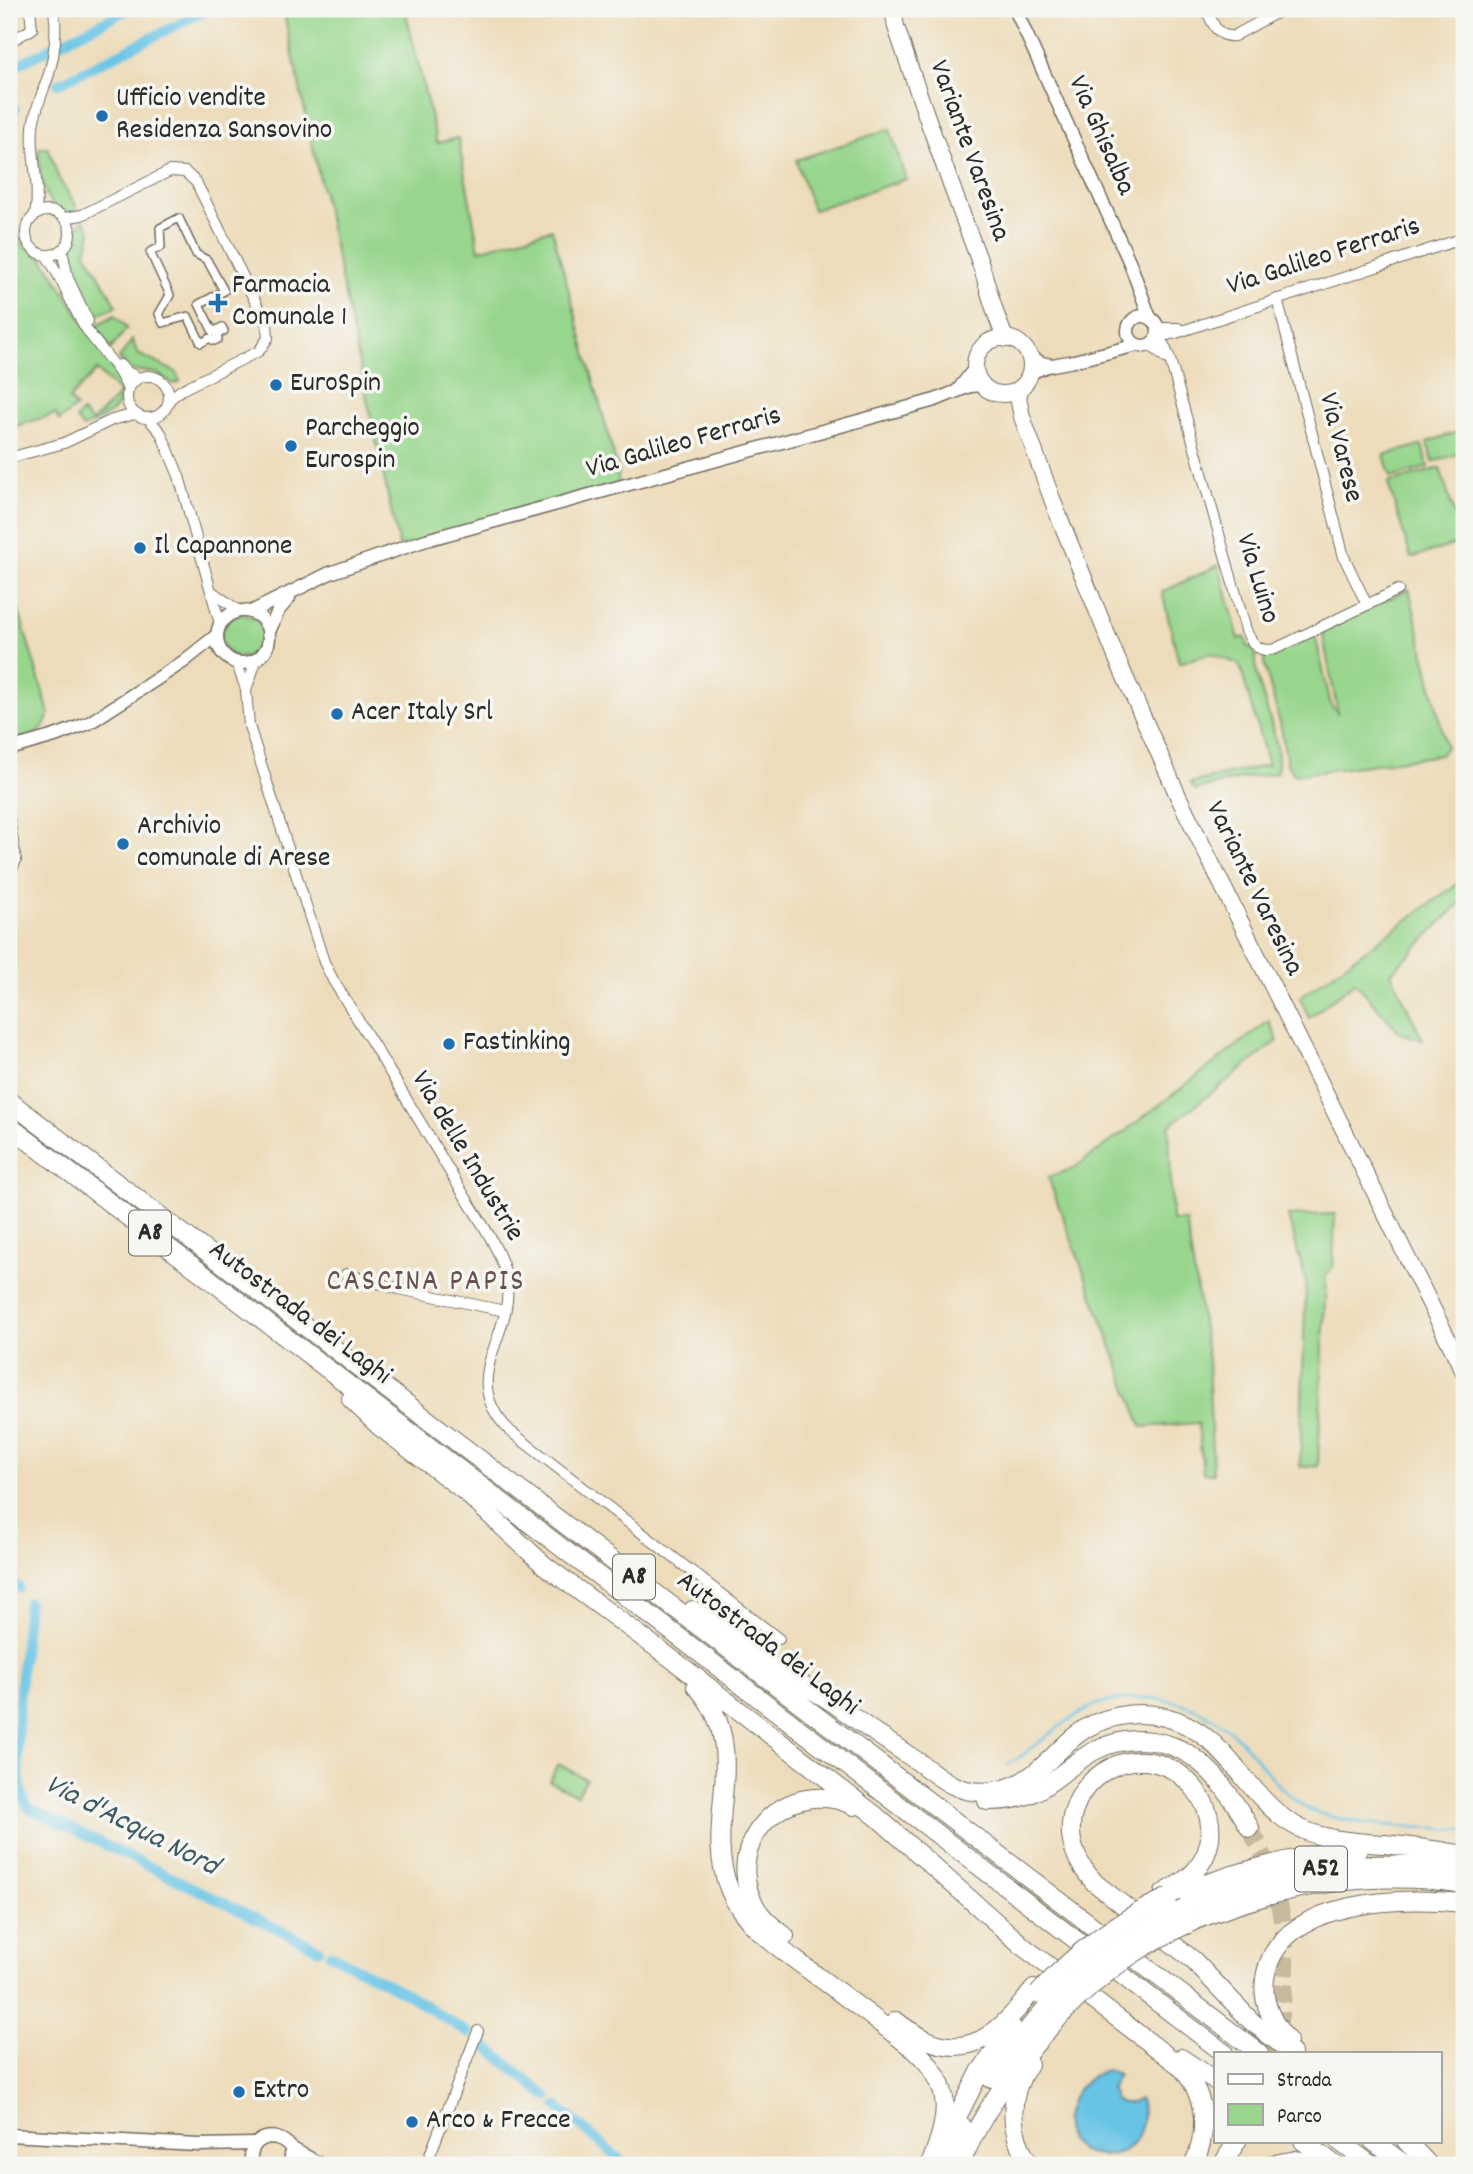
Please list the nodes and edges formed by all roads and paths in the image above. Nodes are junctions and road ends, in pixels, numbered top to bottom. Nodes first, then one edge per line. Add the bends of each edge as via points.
1 (30, 9) edge
2 (54, 9) edge
3 (893, 9) edge
4 (1015, 9) edge
5 (1206, 9) edge
6 (1283, 9) edge
7 (9, 42) edge
8 (38, 188) junction
9 (52, 211) junction
10 (35, 215) junction
11 (82, 215) junction
12 (64, 218) junction
13 (70, 229) junction
14 (1464, 238) edge
15 (62, 250) junction
16 (46, 255) junction
17 (1137, 285) junction
18 (170, 295) joint
19 (1278, 299) junction
20 (994, 312) junction
21 (1131, 324) junction
22 (1151, 335) junction
23 (1006, 338) junction
24 (989, 342) junction
25 (1029, 355) junction
26 (1092, 356) junction
27 (1051, 365) junction
28 (975, 368) junction
29 (1030, 373) junction
30 (139, 378) junction
31 (983, 385) junction
32 (167, 387) junction
33 (1021, 388) junction
34 (128, 390) junction
35 (181, 390) junction
36 (955, 392) junction
37 (1000, 394) junction
38 (169, 400) junction
39 (128, 403) junction
40 (162, 413) junction
41 (135, 414) junction
42 (1022, 416) junction
43 (148, 418) junction
44 (112, 421) junction
45 (161, 433) junction
46 (9, 458) edge
47 (211, 590) junction
48 (1398, 590) dead end
49 (295, 591) junction
50 (1367, 604) junction
51 (245, 612) junction
52 (218, 629) junction
53 (268, 634) junction
54 (224, 655) junction
55 (257, 658) junction
56 (183, 662) junction
57 (236, 662) junction
58 (246, 690) junction
59 (9, 749) edge
60 (9, 818) edge
61 (9, 876) edge
62 (9, 1101) edge
63 (9, 1126) edge
64 (346, 1274) dead end
65 (505, 1311) junction
66 (290, 1341) junction
67 (1464, 1372) edge
68 (621, 1567) junction
69 (624, 1626) junction
70 (779, 1639) dead end
71 (867, 1729) junction
72 (1250, 1828) tunnel mouth
73 (908, 1845) junction
74 (1428, 1850) junction
75 (1464, 1854) edge
76 (1464, 1869) edge
77 (1464, 1884) edge
78 (1167, 1895) junction
79 (1464, 1903) edge
80 (1190, 1915) junction
81 (1050, 2004) junction
82 (1133, 2030) junction
83 (478, 2031) dead end
84 (1223, 2052) edge
85 (1258, 2052) edge
86 (1291, 2052) edge
87 (1300, 2052) edge
88 (1214, 2080) edge
89 (9, 2135) edge
90 (1236, 2142) edge
91 (1304, 2142) edge
92 (1340, 2142) edge
93 (1374, 2142) edge
94 (1407, 2142) edge
95 (255, 2144) junction
96 (198, 2145) junction
97 (291, 2148) junction
98 (252, 2164) edge
99 (291, 2165) edge
100 (297, 2165) edge
101 (321, 2165) edge
102 (426, 2165) edge
103 (930, 2165) edge
104 (936, 2165) edge
105 (944, 2165) edge
106 (960, 2165) edge
107 (1030, 2165) edge
108 (1193, 2165) edge
109 (1222, 2165) edge
110 (1269, 2165) edge
111 (1322, 2165) edge
112 (1335, 2165) edge
113 (1371, 2165) edge
114 (1405, 2165) edge
115 (1429, 2165) edge

1 - 7 street via 32,29
2 - 8 street via 49,74 33,126
3 - 20 main road, Variante Varesina
4 - 17 street, Via Ghisalba
5 - 6 street via 1217,31 1227,36
8 - 9 street
8 - 10 street
9 - 10 street
9 - 12 street
10 - 16 street via 26,226 26,237 31,247
11 - 12 street
11 - 13 street
11 - 35 street via 170,171 185,173 196,182 267,324 268,338 255,354
12 - 13 street
13 - 15 street
14 - 19 street, Via Galileo Ferraris
15 - 16 street
15 - 30 street via 68,278 89,323 123,369
16 - 34 street via 78,317
17 - 21 street, Via Ghisalba via 1138,306
17 - 22 street, Via Ghisalba
18 - 18 street via 159,314 163,323 188,316 201,343 210,338 214,341 224,331 222,327 213,332 199,304 224,291 207,260 196,254 179,218 160,228 161,247 150,252
19 - 22 street, Via Galileo Ferraris via 1164,337
19 - 50 street, Via Varese via 1341,548
20 - 23 main road, Variante Varesina
20 - 24 main road, Variante Varesina
21 - 22 street via 1143,316
21 - 22 street via 1130,338
21 - 26 street, Via Galileo Ferraris via 1111,346
22 - 26 street, Via Galileo Ferraris
22 - 50 street, Via Luino via 1173,372 1254,646 1275,649
23 - 24 main road
23 - 25 main road, Variante Varesina
24 - 28 main road, Variante Varesina via 980,351
25 - 27 street
25 - 29 main road
26 - 27 street, Via Galileo Ferraris
27 - 29 street, Via Galileo Ferraris
28 - 31 main road
28 - 36 street
29 - 33 main road
30 - 32 street via 152,377
30 - 34 street
31 - 36 street, Via Galileo Ferraris
31 - 37 main road, Variante Varesina
32 - 35 street
32 - 38 street
33 - 37 main road
33 - 42 main road, Variante Varesina
34 - 39 street
35 - 38 street
36 - 49 street, Via Galileo Ferraris via 426,540 330,573
37 - 42 main road, Variante Varesina
38 - 40 street
39 - 41 street
39 - 44 street
40 - 43 street
40 - 45 street
41 - 43 street
41 - 44 street
42 - 67 main road, Variante Varesina via 1112,647 1179,798
43 - 45 street
44 - 46 street via 64,443
45 - 47 street via 182,485
47 - 51 street
47 - 52 street
48 - 50 street, Via Luino
49 - 51 street, Via Galileo Ferraris
49 - 53 street via 278,611
51 - 52 street via 225,618
51 - 53 street via 262,620
52 - 54 street via 217,642
52 - 56 street
53 - 55 street via 266,647
54 - 56 street
54 - 57 street
55 - 57 street
55 - 58 street, Via delle Industrie
56 - 59 street via 89,723
57 - 58 street, Via delle Industrie
58 - 65 street, Via delle Industrie via 256,754 328,971 497,1252 506,1276
60 - 61 street via 16,860
62 - 68 highway, Autostrada dei Laghi / A8
63 - 66 highway, Autostrada dei Laghi / A8
64 - 65 street
65 - 70 street, Via delle Industrie via 486,1381 488,1400 499,1420
66 - 69 highway via 379,1426 443,1473 537,1559
66 - 84 highway, Autostrada dei Laghi / A8
68 - 71 highway via 719,1625 774,1668
68 - 85 highway, Autostrada dei Laghi / A8
69 - 73 highway via 838,1786
69 - 103 highway via 695,1684 718,1718 726,1762 722,1858 727,1884 739,1908 762,1933 915,2050 938,2078 945,2123
71 - 72 highway via 946,1787 988,1801 1015,1799 1040,1790 1092,1752 1115,1742 1165,1743 1204,1764
71 - 74 highway via 949,1783 986,1791 1028,1779 1077,1734 1096,1723 1129,1715 1164,1716 1220,1749 1270,1805 1296,1826 1343,1841
73 - 81 highway via 849,1804 828,1798 802,1799 775,1812 758,1830 747,1857 747,1884 756,1908 776,1929 927,2041 954,2046 984,2039 1008,2022
73 - 82 highway via 1026,1948
74 - 75 highway
74 - 78 highway via 1319,1854
76 - 80 highway, A52 via 1410,1864 1334,1867 1263,1881
77 - 80 highway, A52 via 1420,1878 1318,1883
78 - 81 highway, bridge via 1114,1927 1058,1971
78 - 86 highway via 1200,1864 1208,1841 1207,1814 1195,1787 1178,1772 1157,1763 1124,1763 1093,1779 1075,1807 1072,1840 1082,1868 1194,1960 1245,2015
79 - 87 highway via 1407,1900 1361,1905 1321,1916 1288,1936 1268,1965 1265,1997 1275,2024
80 - 81 highway, A52, bridge via 1089,1986
80 - 81 highway, A52, bridge via 1156,1922 1110,1950
81 - 104 highway via 980,2072
81 - 105 highway, A52 via 994,2073
81 - 106 highway, A52 via 1030,2049 983,2117
81 - 107 highway via 1013,2108 1019,2146
82 - 88 highway
82 - 108 highway via 1179,2066 1197,2087 1204,2127
83 - 102 street
89 - 96 street
90 - 109 highway
91 - 112 highway
92 - 113 highway
93 - 114 highway
94 - 115 highway
95 - 96 street
95 - 97 street via 274,2136
95 - 98 street
96 - 98 street via 239,2153
97 - 99 street
97 - 101 street
100 - 101 street
110 - 111 highway via 1296,2160

